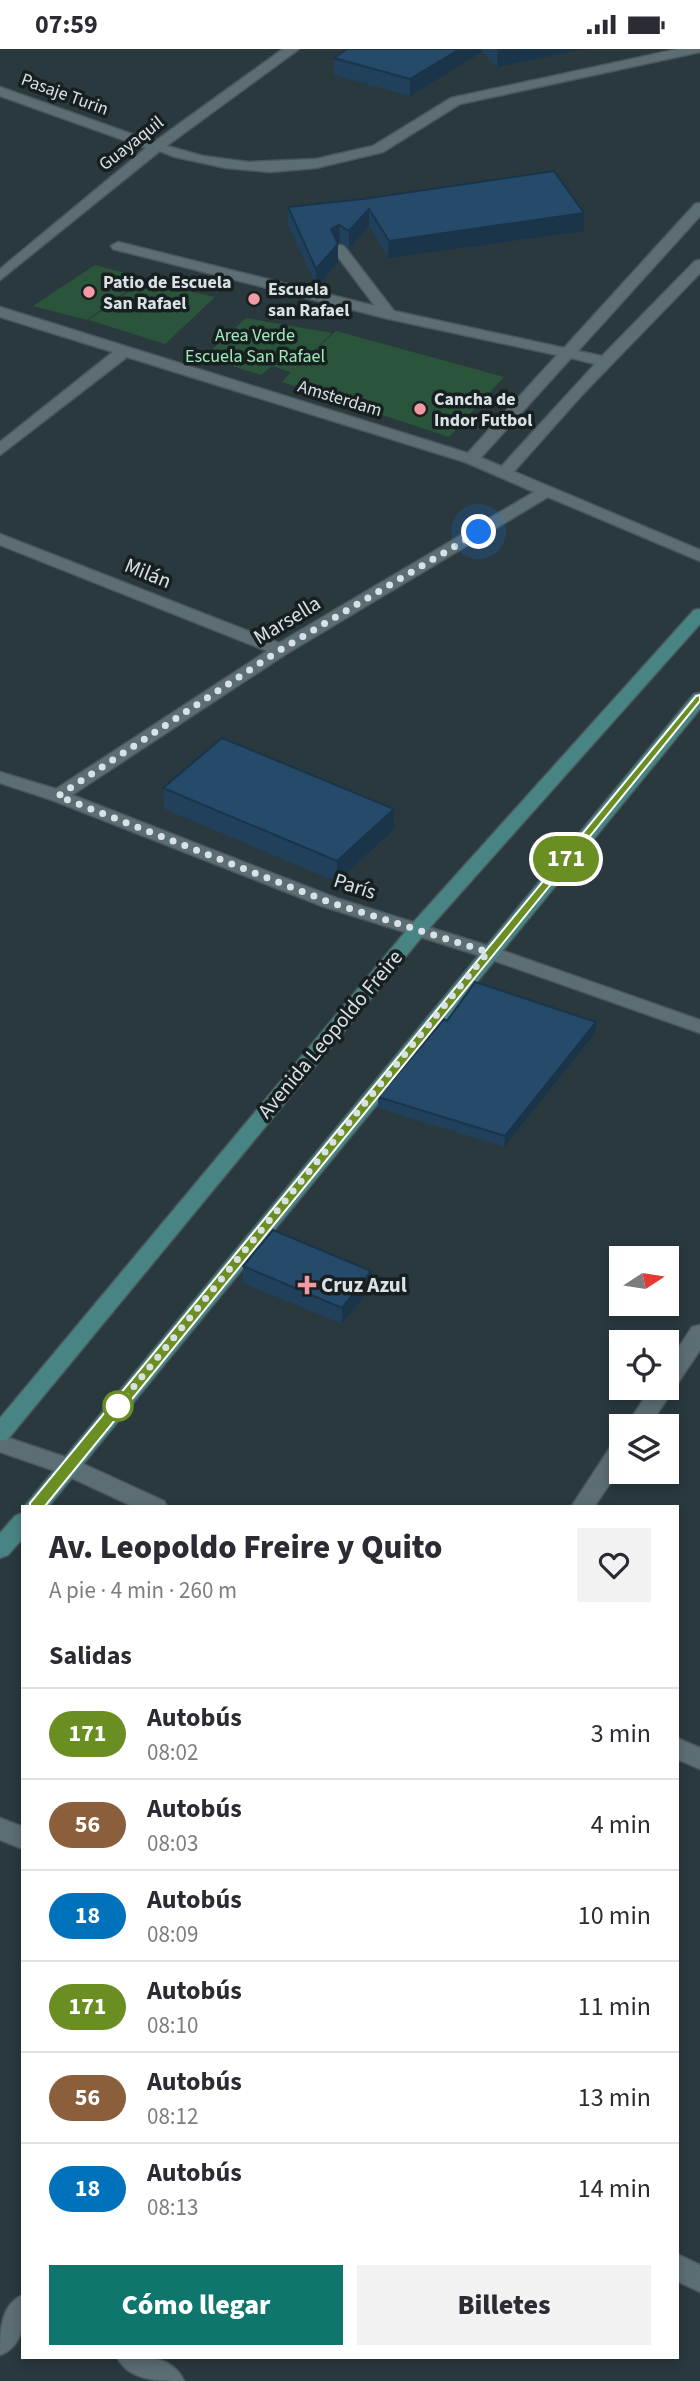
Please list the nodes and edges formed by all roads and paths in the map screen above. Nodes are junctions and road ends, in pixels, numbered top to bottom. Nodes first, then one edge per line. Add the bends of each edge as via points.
1 (292, 49) edge
2 (697, 49) edge
3 (0, 91) edge
4 (156, 146) junction
5 (700, 207) edge
6 (118, 246) dead end
7 (340, 249) edge
8 (700, 264) edge
9 (0, 276) edge
10 (0, 313) edge
11 (389, 314) junction
12 (123, 352) junction
13 (566, 353) junction
14 (608, 362) junction
15 (0, 450) edge
16 (471, 459) junction
17 (505, 473) junction
18 (545, 492) junction
19 (0, 538) edge
20 (700, 556) edge
21 (700, 614) edge
22 (280, 650) junction
23 (700, 698) edge
24 (0, 777) edge
25 (58, 796) junction
26 (418, 929) junction
27 (488, 952) junction
28 (700, 1027) edge
29 (700, 1333) edge
30 (679, 1364) edge
31 (0, 1433) edge
32 (0, 1443) edge
33 (69, 1467) junction
34 (609, 1467) edge
35 (37, 1505) edge
36 (152, 1505) edge
37 (583, 1505) edge
38 (21, 1524) edge
39 (0, 1549) edge
40 (679, 1749) edge
41 (700, 1759) edge
42 (0, 1828) edge
43 (21, 1838) edge
44 (679, 2268) edge
45 (700, 2279) edge
46 (21, 2311) edge
47 (0, 2342) edge
48 (134, 2359) edge
49 (170, 2381) edge

1 - 4 street, Guayaquil
2 - 4 street, Pasaje Turin via 456,101 440,106 382,148 300,168 252,168
3 - 4 street, Pasaje Turin
4 - 9 street, Guayaquil
5 - 13 street
6 - 11 street
7 - 11 street
8 - 14 street
10 - 12 street, Amsterdam
11 - 13 street
12 - 15 street
12 - 16 street, Amsterdam
13 - 14 street
13 - 16 street
14 - 17 street
16 - 17 street, Amsterdam
17 - 18 street, Amsterdam
18 - 20 street, Amsterdam
18 - 22 street, Marsella
19 - 22 street, Milán
21 - 26 main road, Avenida Leopoldo Freire
22 - 25 street, Marsella
23 - 27 main road
24 - 25 street, París
25 - 26 street, París via 329,902
26 - 27 street, París
26 - 31 main road, Avenida Leopoldo Freire
27 - 28 street, París
27 - 33 main road
29 - 30 street
32 - 33 street
33 - 35 main road
33 - 36 street
34 - 37 street
38 - 39 main road
40 - 41 street
42 - 43 street
44 - 45 street
46 - 47 street
48 - 49 street

